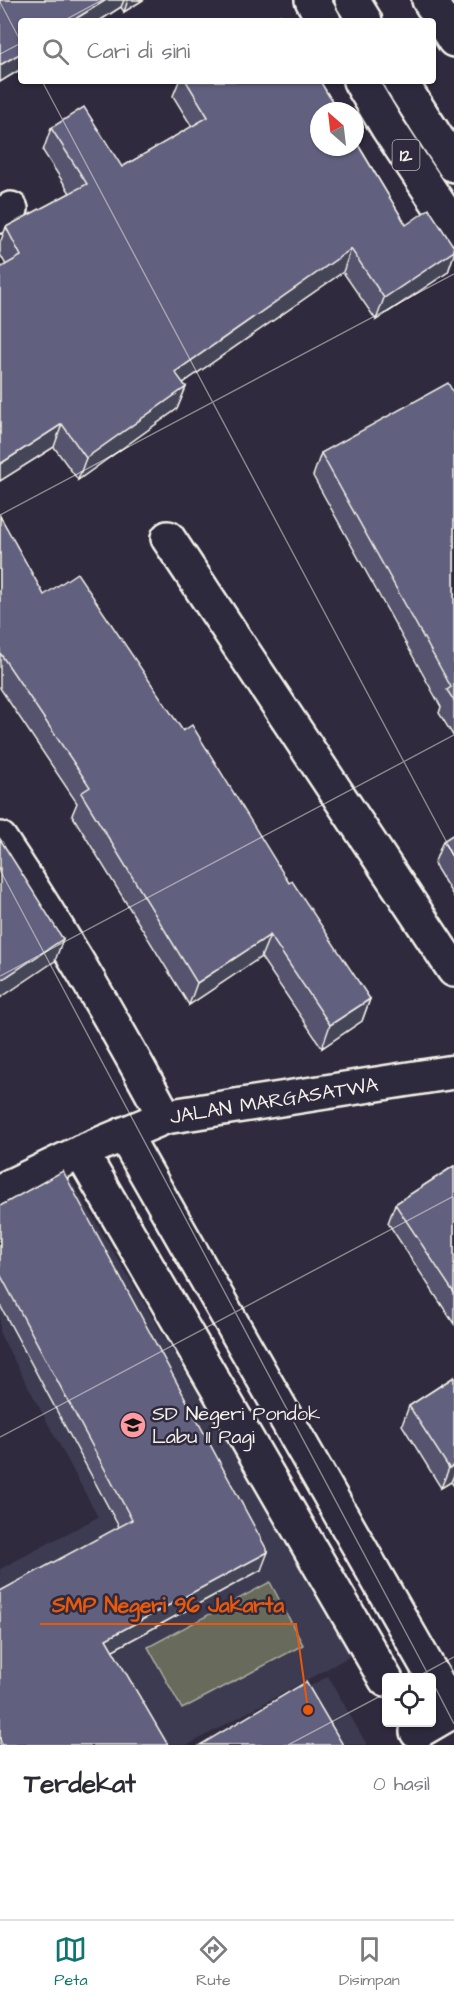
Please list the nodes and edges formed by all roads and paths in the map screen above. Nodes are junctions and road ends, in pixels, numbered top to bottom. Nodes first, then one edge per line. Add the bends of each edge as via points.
1 (312, 0) edge
2 (352, 0) edge
3 (429, 0) edge
4 (322, 18) edge
5 (363, 18) edge
6 (454, 40) edge
7 (362, 84) edge
8 (402, 84) edge
9 (454, 165) edge
10 (454, 227) edge
11 (168, 538) dead end
12 (0, 839) edge
13 (454, 970) edge
14 (454, 1072) edge
15 (165, 1117) junction
16 (124, 1134) junction
17 (81, 1152) junction
18 (0, 1191) edge
19 (359, 1547) junction
20 (322, 1569) junction
21 (383, 1673) edge
22 (454, 1712) edge
23 (418, 1733) edge

1 - 4 main road
2 - 5 main road
3 - 6 main road
7 - 10 main road, 12
8 - 9 main road
11 - 13 main road
12 - 15 main road via 52,920
14 - 15 main road, JALAN MARGASATWA
15 - 16 main road, JALAN MARGASATWA
16 - 17 main road, JALAN MARGASATWA
16 - 19 main road
17 - 18 main road, JALAN MARGASATWA
17 - 20 main road
19 - 20 main road
19 - 22 main road
20 - 21 main road
22 - 23 main road

